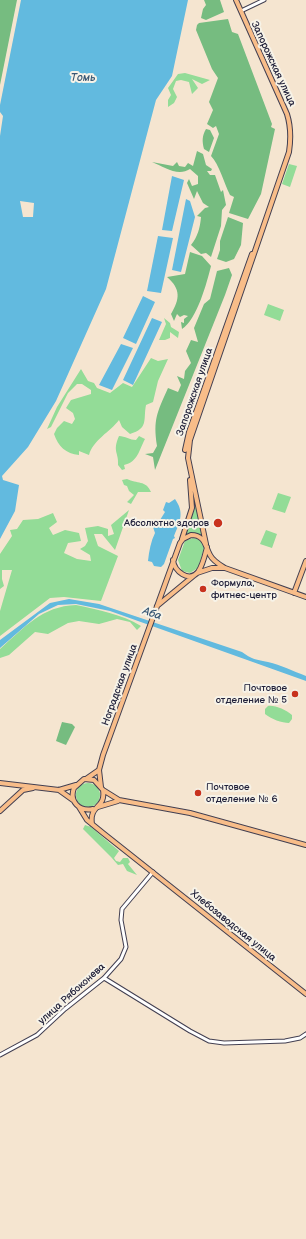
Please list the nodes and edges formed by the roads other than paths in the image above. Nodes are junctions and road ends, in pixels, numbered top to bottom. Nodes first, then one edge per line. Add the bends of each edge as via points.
1 (236, 0) edge
2 (264, 0) edge
3 (241, 12) junction
4 (255, 249) junction
5 (180, 543) junction
6 (206, 546) junction
7 (174, 560) junction
8 (306, 561) edge
9 (225, 568) junction
10 (197, 573) junction
11 (294, 592) junction
12 (306, 597) edge
13 (156, 606) junction
14 (99, 770) junction
15 (84, 779) junction
16 (0, 783) edge
17 (76, 784) junction
18 (36, 787) junction
19 (102, 788) junction
20 (59, 790) junction
21 (73, 800) junction
22 (119, 800) junction
23 (79, 807) junction
24 (95, 808) junction
25 (0, 811) edge
26 (92, 824) junction
27 (306, 845) edge
28 (151, 871) junction
29 (104, 978) junction
30 (306, 994) edge
31 (306, 1034) edge
32 (0, 1056) edge

1 - 3 main road, Запорожская улица
2 - 3 street
3 - 4 main road, Запорожская улица via 287,114 291,131 289,152
4 - 5 main road, Запорожская улица via 187,440 186,458 193,503
4 - 6 main road, Запорожская улица via 189,445 188,458
5 - 6 main road via 187,536 195,535 201,538
5 - 7 main road
6 - 9 main road via 214,560
6 - 10 main road
7 - 10 main road via 179,572 188,576
7 - 13 main road, Ноградская улица
8 - 11 main road
9 - 10 main road via 212,568
9 - 11 main road
10 - 13 main road
11 - 12 main road
13 - 14 main road, Ноградская улица
14 - 15 main road
14 - 19 main road
15 - 17 main road
15 - 19 main road via 94,780
16 - 18 main road
17 - 20 main road
17 - 21 main road
18 - 20 main road
18 - 25 main road via 23,790
19 - 22 main road
19 - 24 main road via 103,799
20 - 21 main road
21 - 23 main road
22 - 24 main road
22 - 27 main road via 190,813
23 - 24 main road via 88,810
23 - 26 main road
24 - 26 main road via 91,816
26 - 28 main road, Хлебозаводская улица
28 - 29 street, улица Рябоконева via 122,910 126,950
28 - 30 main road, Хлебозаводская улица
29 - 31 street via 209,1041 224,1043 294,1040
29 - 32 street, улица Рябоконева via 29,1041

